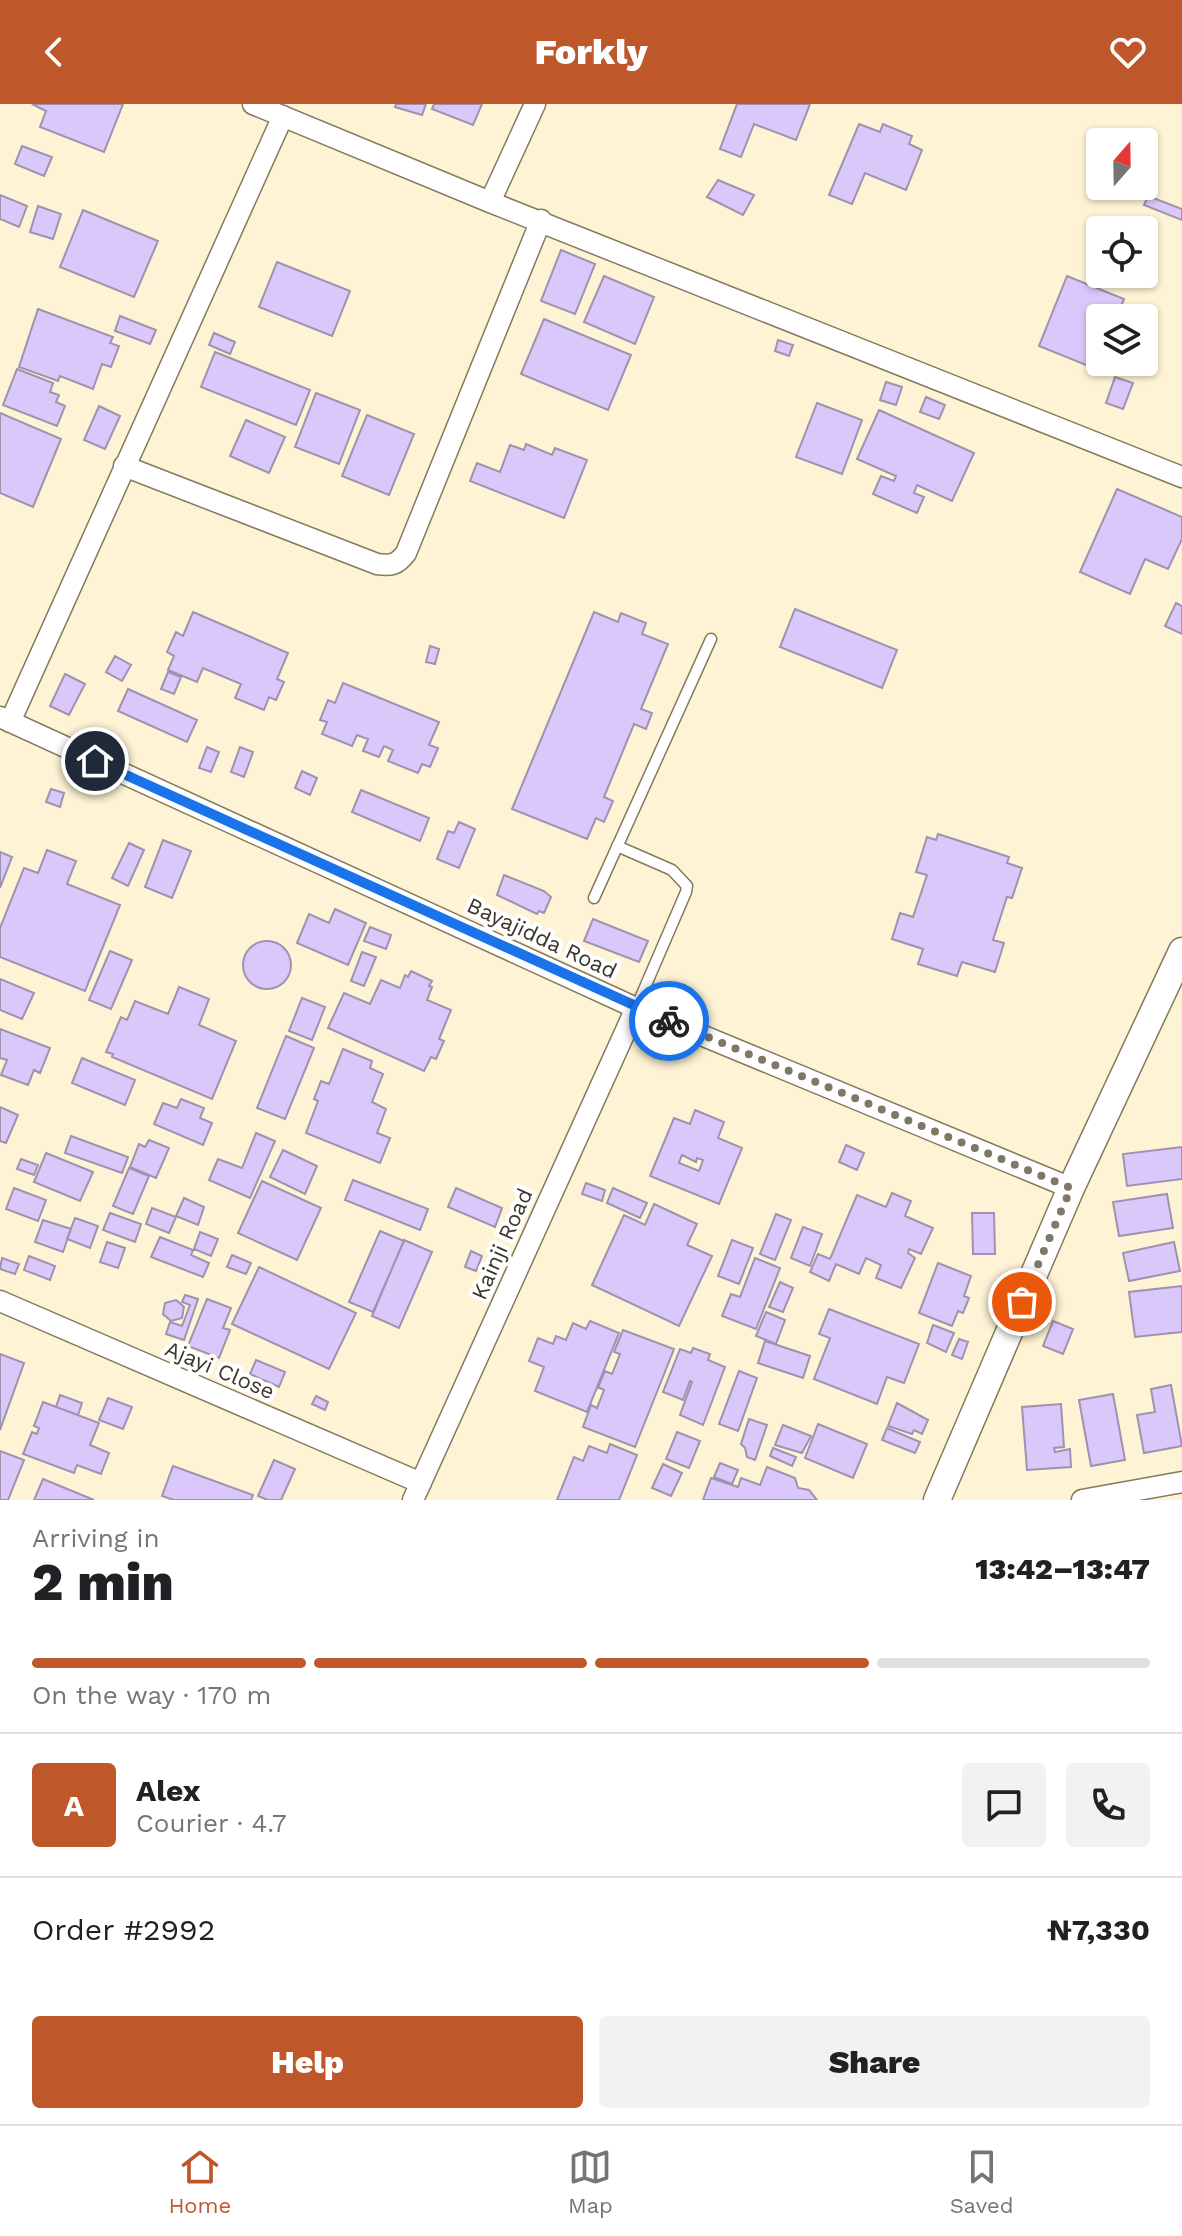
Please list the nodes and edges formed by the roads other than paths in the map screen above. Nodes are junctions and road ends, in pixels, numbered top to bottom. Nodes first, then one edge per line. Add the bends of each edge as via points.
1 (253, 104) edge
2 (535, 104) edge
3 (283, 116) junction
4 (490, 202) junction
5 (541, 220) junction
6 (124, 466) junction
7 (1182, 477) edge
8 (711, 639) dead end
9 (5, 719) edge
10 (617, 846) junction
11 (594, 898) dead end
12 (1182, 951) edge
13 (636, 1008) junction
14 (1071, 1188) junction
15 (0, 1301) edge
16 (1182, 1482) edge
17 (417, 1491) edge
18 (1122, 1496) edge
19 (937, 1500) edge
20 (1082, 1500) edge

1 - 3 street
2 - 4 street
3 - 4 street
3 - 6 street
4 - 5 street
5 - 6 street via 400,562 377,564
5 - 7 street
6 - 9 street
8 - 10 lane
9 - 13 street, Bayajidda Road
10 - 11 lane
10 - 13 lane via 672,870 687,886
12 - 14 street
13 - 14 street, Bayajidda Road
13 - 17 street, Kainji Road
14 - 19 street
15 - 17 street, Ajayi Close
16 - 18 street
18 - 20 street

